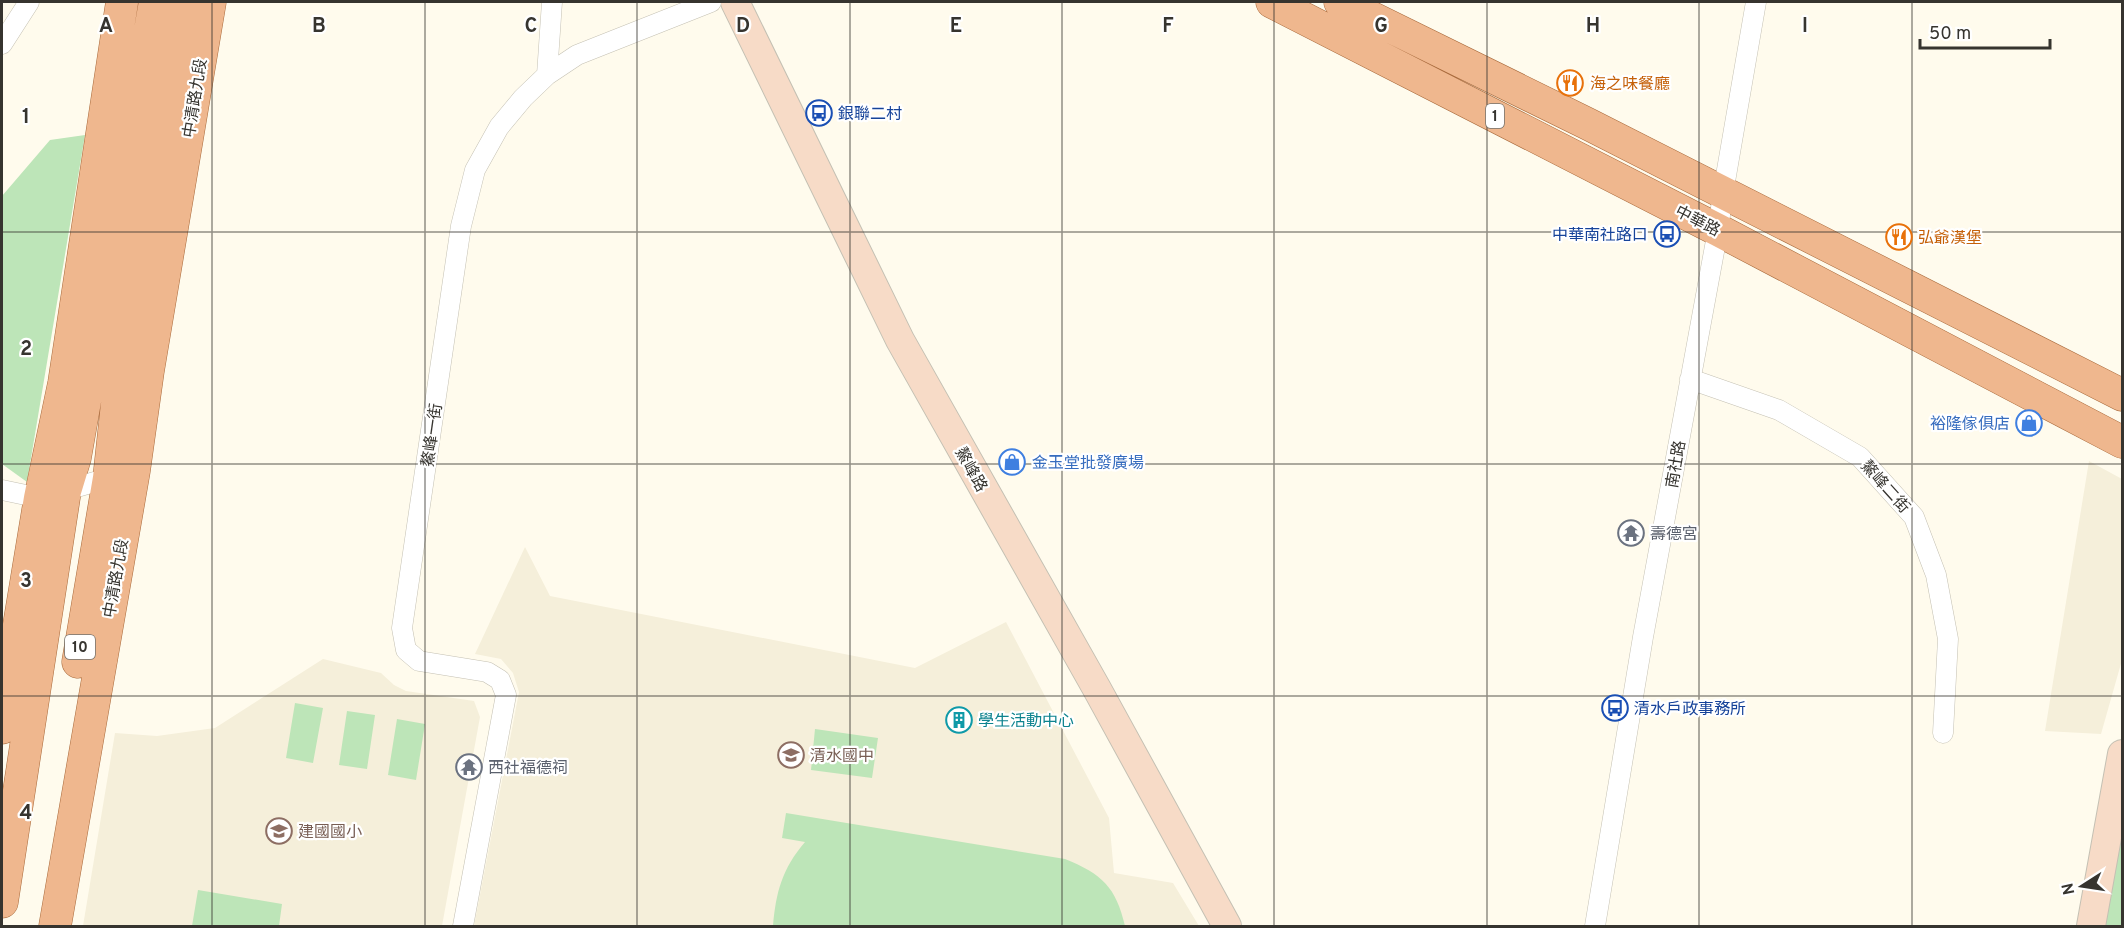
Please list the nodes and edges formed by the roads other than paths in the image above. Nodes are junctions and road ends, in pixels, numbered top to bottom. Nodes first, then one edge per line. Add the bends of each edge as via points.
1 (29, 2) edge
2 (122, 2) edge
3 (155, 2) edge
4 (179, 2) edge
5 (210, 2) edge
6 (552, 2) edge
7 (711, 2) edge
8 (735, 2) edge
9 (1272, 2) edge
10 (1340, 2) edge
11 (1756, 2) edge
12 (2, 44) edge
13 (547, 75) junction
14 (1723, 193) junction
15 (1718, 230) junction
16 (135, 369) junction
17 (1690, 378) junction
18 (2122, 395) edge
19 (2122, 442) edge
20 (122, 474) junction
21 (2, 490) edge
22 (53, 494) junction
23 (2, 728) edge
24 (1944, 733) dead end
25 (2122, 754) edge
26 (2, 902) edge
27 (32, 927) edge
28 (55, 927) edge
29 (463, 927) edge
30 (1227, 927) edge
31 (1595, 927) edge
32 (2091, 927) edge

1 - 12 street
2 - 22 main road via 63,383
3 - 22 main road, 10 via 75,458
4 - 16 main road, 10
5 - 16 main road, 中清路九段
6 - 13 street
7 - 13 street, 鰲峰一街 via 577,55
8 - 30 street, 鰲峰路 via 900,340
9 - 15 main road, 中華路 / 1
10 - 14 main road, 1
11 - 14 street, 南社路
13 - 29 street, 鰲峰一街 via 499,127 475,170 461,226 402,628 406,650 419,661 487,672 500,680 506,695
14 - 15 street, 南社路
14 - 18 main road, 1
15 - 17 street, 南社路
15 - 19 main road, 中華路 / 1
16 - 20 main road, 中清路九段 / 10
17 - 24 street, 鰲峰二街 via 1779,410 1860,457 1914,517 1936,575 1948,639
17 - 31 street, 南社路
20 - 22 street
20 - 27 main road, 中清路九段 / 10
20 - 28 main road, 中清路九段
21 - 22 street
22 - 23 main road
22 - 26 main road, 10
25 - 32 street

